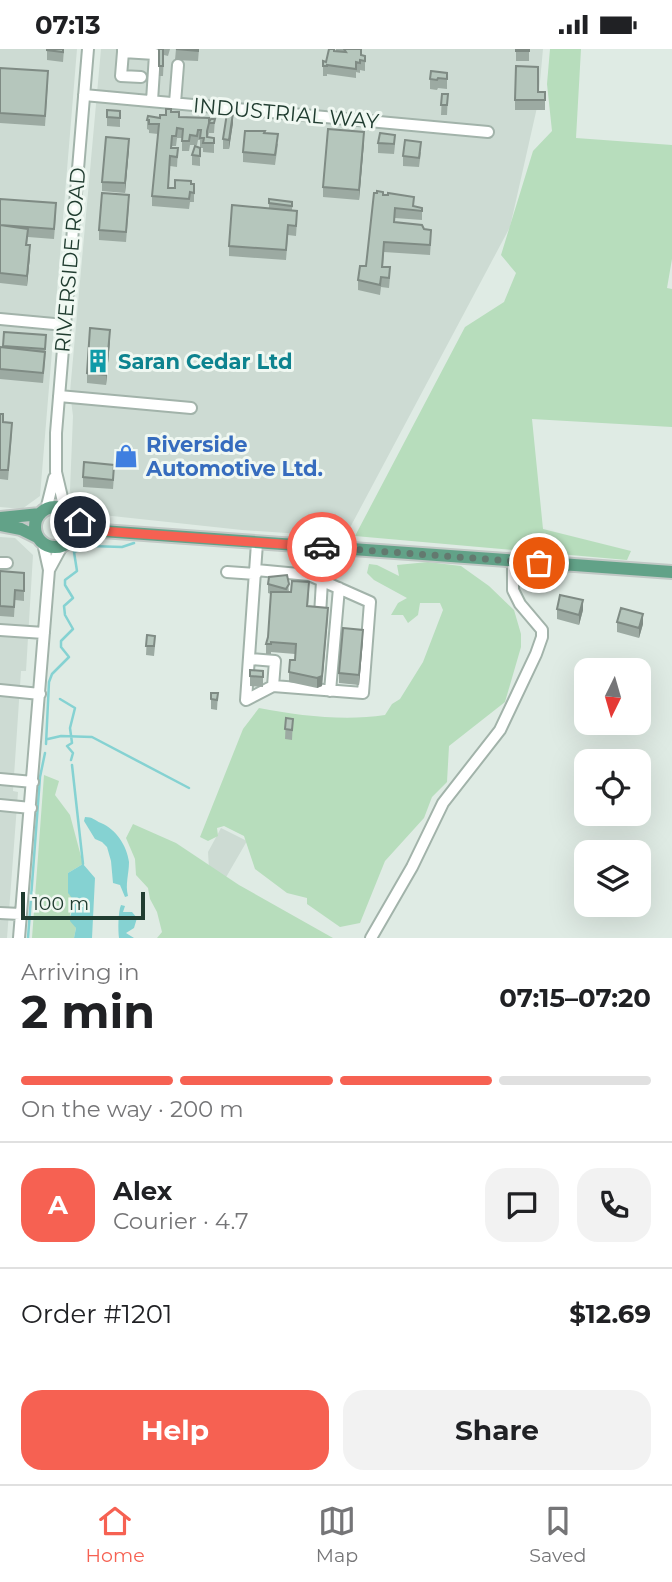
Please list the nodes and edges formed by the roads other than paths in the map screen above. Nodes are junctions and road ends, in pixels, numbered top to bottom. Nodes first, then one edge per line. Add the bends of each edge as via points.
1 (88, 49) edge
2 (123, 50) edge
3 (147, 51) edge
4 (178, 65) dead end
5 (141, 77) dead end
6 (84, 95) junction
7 (152, 101) junction
8 (175, 103) junction
9 (488, 132) dead end
10 (0, 319) edge
11 (65, 324) junction
12 (59, 396) junction
13 (191, 408) dead end
14 (56, 472) junction
15 (43, 512) junction
16 (69, 515) junction
17 (0, 518) edge
18 (0, 525) edge
19 (102, 531) junction
20 (40, 540) junction
21 (65, 543) junction
22 (257, 543) junction
23 (513, 561) junction
24 (49, 570) junction
25 (227, 572) dead end
26 (256, 572) junction
27 (672, 572) edge
28 (309, 575) junction
29 (322, 581) junction
30 (307, 589) edge
31 (339, 589) junction
32 (320, 615) edge
33 (0, 630) edge
34 (44, 633) junction
35 (250, 659) junction
36 (273, 686) junction
37 (0, 689) edge
38 (330, 691) junction
39 (40, 694) junction
40 (0, 779) edge
41 (33, 782) junction
42 (0, 805) edge
43 (31, 807) junction
44 (0, 913) edge
45 (20, 914) junction
46 (19, 938) edge
47 (371, 938) edge

1 - 6 street, RIVERSIDE ROAD
2 - 3 street
2 - 5 street via 121,76
3 - 7 street via 155,54
4 - 8 street
6 - 7 street, INDUSTRIAL WAY
6 - 11 street, RIVERSIDE ROAD
7 - 8 street, INDUSTRIAL WAY
8 - 9 street, INDUSTRIAL WAY
10 - 11 street
11 - 12 street, RIVERSIDE ROAD
12 - 13 street
12 - 14 street, RIVERSIDE ROAD
14 - 15 street, RIVERSIDE ROAD
14 - 16 street, RIVERSIDE ROAD
15 - 16 main road via 58,508
15 - 17 main road
15 - 20 main road via 35,525
16 - 19 main road
16 - 21 main road via 74,532
18 - 20 main road
19 - 21 main road
19 - 22 main road
20 - 21 main road via 48,546
20 - 24 street
21 - 24 street
22 - 23 main road
22 - 26 street
23 - 27 main road
23 - 47 street via 513,590 542,630 536,654 500,730 443,803
24 - 34 street
25 - 26 street
26 - 28 street
26 - 35 street
28 - 29 street
28 - 30 street
29 - 31 street
29 - 32 street
31 - 38 street
31 - 38 street via 370,602 363,694
33 - 34 street
34 - 39 street
35 - 36 street via 275,661
35 - 36 street via 246,700
36 - 38 street
37 - 39 street
39 - 41 street
40 - 41 street
41 - 43 street
42 - 43 street
43 - 45 street
44 - 45 street
45 - 46 street

